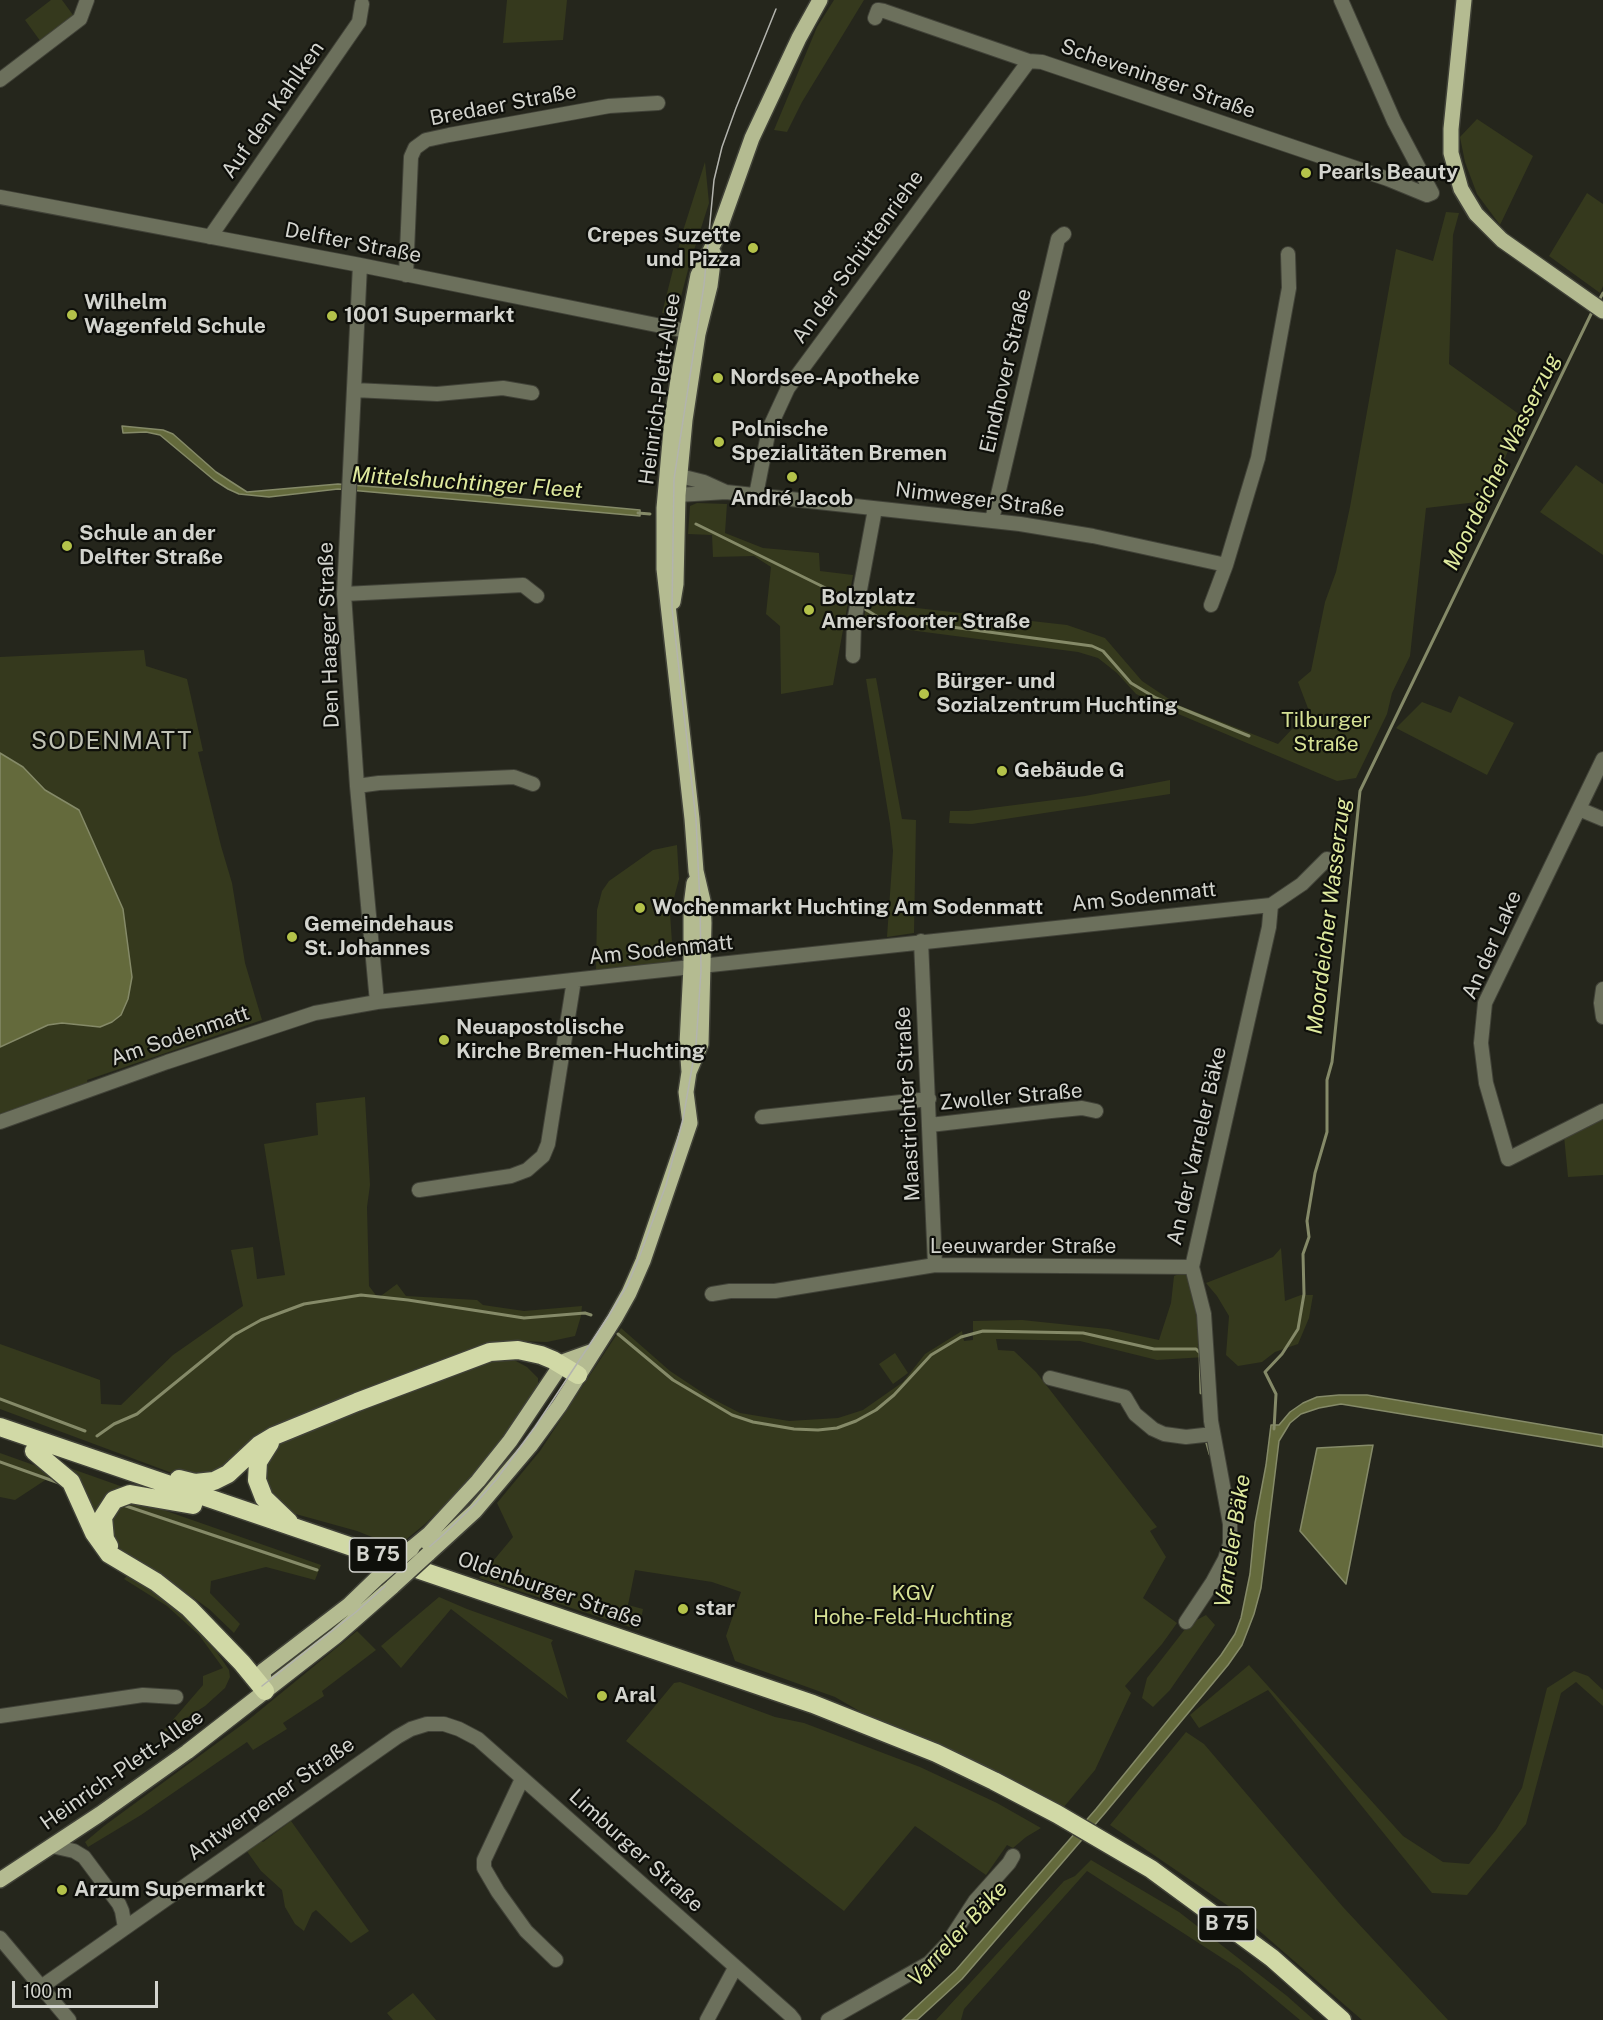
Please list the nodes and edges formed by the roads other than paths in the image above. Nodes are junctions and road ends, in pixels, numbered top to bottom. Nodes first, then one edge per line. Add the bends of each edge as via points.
1 (87, 0) edge
2 (820, 0) edge
3 (1341, 0) edge
4 (1464, 0) edge
5 (362, 4) dead end
6 (875, 18) dead end
7 (1029, 61) junction
8 (0, 80) edge
9 (657, 103) dead end
10 (0, 197) edge
11 (1064, 234) dead end
12 (210, 237) junction
13 (1288, 254) dead end
14 (360, 266) junction
15 (406, 275) junction
16 (1599, 308) edge
17 (693, 333) junction
18 (354, 390) junction
19 (532, 393) dead end
20 (673, 479) junction
21 (726, 492) junction
22 (678, 495) junction
23 (756, 495) junction
24 (875, 509) junction
25 (992, 520) junction
26 (1226, 565) junction
27 (344, 594) junction
28 (537, 596) dead end
29 (1211, 605) dead end
30 (671, 620) junction
31 (853, 656) dead end
32 (1603, 759) edge
33 (533, 784) dead end
34 (357, 786) junction
35 (1578, 809) junction
36 (1603, 819) edge
37 (1327, 858) dead end
38 (1271, 905) junction
39 (921, 941) junction
40 (698, 967) junction
41 (574, 980) junction
42 (1603, 989) edge
43 (377, 1002) junction
44 (1603, 1017) edge
45 (929, 1099) junction
46 (1096, 1111) dead end
47 (1603, 1111) edge
48 (762, 1117) dead end
49 (0, 1122) edge
50 (930, 1125) junction
51 (419, 1190) dead end
52 (935, 1265) junction
53 (1192, 1268) junction
54 (712, 1294) dead end
55 (593, 1351) junction
56 (561, 1365) junction
57 (578, 1375) junction
58 (1050, 1378) dead end
59 (0, 1426) edge
60 (1213, 1434) junction
61 (274, 1436) junction
62 (0, 1439) edge
63 (34, 1451) junction
64 (136, 1473) junction
65 (194, 1505) junction
66 (292, 1526) junction
67 (115, 1558) junction
68 (1186, 1622) dead end
69 (265, 1691) junction
70 (177, 1697) dead end
71 (0, 1716) edge
72 (444, 1724) joint
73 (522, 1779) junction
74 (1053, 1818) junction
75 (51, 1846) junction
76 (1100, 1846) junction
77 (1012, 1856) dead end
78 (0, 1880) edge
79 (125, 1928) junction
80 (0, 1938) edge
81 (556, 1960) dead end
82 (735, 1968) junction
83 (41, 1988) junction
84 (69, 2020) edge
85 (707, 2020) edge
86 (794, 2020) edge
87 (828, 2020) edge
88 (1325, 2020) edge
89 (1342, 2020) edge

1 - 8 street via 80,19
2 - 17 main road, Heinrich-Plett-Allee via 752,138 716,239 698,275
3 - 7 street, Scheveninger Straße via 1394,121 1432,194 1042,62
4 - 16 main road via 1451,129 1451,153 1461,189 1476,214 1502,240
5 - 12 street, Auf den Kahlken via 359,22
6 - 7 street, Scheveninger Straße via 878,10
7 - 23 street, An der Schüttenriehe via 788,388 769,429
9 - 15 street, Bredaer Straße via 600,107 426,140 411,157
10 - 12 street, Delfter Straße
11 - 25 street, Eindhover Straße via 1059,239
12 - 14 street, Delfter Straße
13 - 26 street via 1289,288 1258,458
14 - 15 street, Delfter Straße
14 - 18 street, Den Haager Straße
15 - 17 street, Delfter Straße
17 - 20 main road, Heinrich-Plett-Allee via 672,419
18 - 19 street via 437,394 503,388
18 - 27 street, Den Haager Straße
20 - 21 street, Nimweger Straße via 704,482
20 - 22 main road, Heinrich-Plett-Allee
20 - 30 main road, Heinrich-Plett-Allee via 664,569
21 - 22 street, Nimweger Straße
21 - 23 street, Nimweger Straße
22 - 30 main road, Heinrich-Plett-Allee
23 - 24 street, Nimweger Straße
24 - 25 street, Nimweger Straße
24 - 31 street via 854,622
25 - 26 street, Nimweger Straße via 1093,536
26 - 29 street
27 - 28 street via 523,585
27 - 34 street, Den Haager Straße
30 - 40 main road, Heinrich-Plett-Allee via 692,819 696,871 691,906
32 - 35 street, An der Lake
33 - 34 street via 514,777
34 - 43 street, Den Haager Straße
35 - 36 street
35 - 47 street, An der Lake via 1485,1003 1481,1043 1486,1083 1508,1159
37 - 38 street, Am Sodenmatt via 1302,884
38 - 39 street, Am Sodenmatt
38 - 53 street, An der Varreler Bäke
39 - 40 street, Am Sodenmatt
39 - 45 street, Maastrichter Straße
40 - 41 street, Am Sodenmatt
40 - 55 main road, Heinrich-Plett-Allee via 687,1044 690,1123 658,1222 629,1293
41 - 43 street, Am Sodenmatt
41 - 51 street via 543,1156 527,1170 511,1176
42 - 44 street
43 - 49 street, Am Sodenmatt via 315,1013
45 - 48 street
45 - 50 street, Maastrichter Straße
46 - 50 street, Zwoller Straße via 1082,1108
50 - 52 street, Maastrichter Straße
52 - 53 street, Leeuwarder Straße
52 - 54 street, Leeuwarder Straße via 778,1291
53 - 60 street, An der Varreler Bäke via 1204,1314
55 - 56 main road
55 - 57 main road, Heinrich-Plett-Allee
56 - 57 highway
56 - 61 highway via 524,1351 490,1352
56 - 69 main road, bridge via 478,1481 429,1534 349,1605 262,1671
57 - 69 main road, Heinrich-Plett-Allee, bridge via 530,1446 459,1527 336,1636
58 - 60 street via 1125,1397 1135,1414 1164,1434
59 - 64 highway, Oldenburger Straße / B 75
60 - 68 street, An der Varreler Bäke via 1228,1507 1230,1544 1212,1583
61 - 64 highway via 214,1481 195,1483
61 - 66 highway via 258,1462 256,1480 264,1498
62 - 63 highway, Oldenburger Straße / B 75
63 - 65 highway, Oldenburger Straße / B 75
63 - 67 highway via 71,1482 101,1546
64 - 66 highway, Oldenburger Straße / B 75
65 - 67 highway via 130,1494 114,1500 103,1517 103,1528
65 - 74 highway, Oldenburger Straße / B 75 via 807,1714
66 - 74 highway, Oldenburger Straße / B 75 via 844,1715 945,1758
67 - 69 highway via 156,1582 189,1608
69 - 75 main road, Heinrich-Plett-Allee via 187,1752
70 - 71 street via 144,1695
72 - 73 street, Limburger Straße via 478,1739
72 - 79 street, Antwerpener Straße via 427,1724 397,1737
73 - 81 street via 484,1860 484,1868 526,1931
73 - 82 street, Limburger Straße
74 - 76 highway, Oldenburger Straße / B 75
75 - 78 main road, Heinrich-Plett-Allee
75 - 79 street via 84,1857 119,1904
76 - 88 highway, B 75 via 1203,1920
76 - 89 highway, B 75 via 1151,1869 1272,1958
77 - 87 street via 929,1963
79 - 83 street, Antwerpener Straße
80 - 83 street
82 - 85 street
82 - 86 street, Limburger Straße
83 - 84 street

